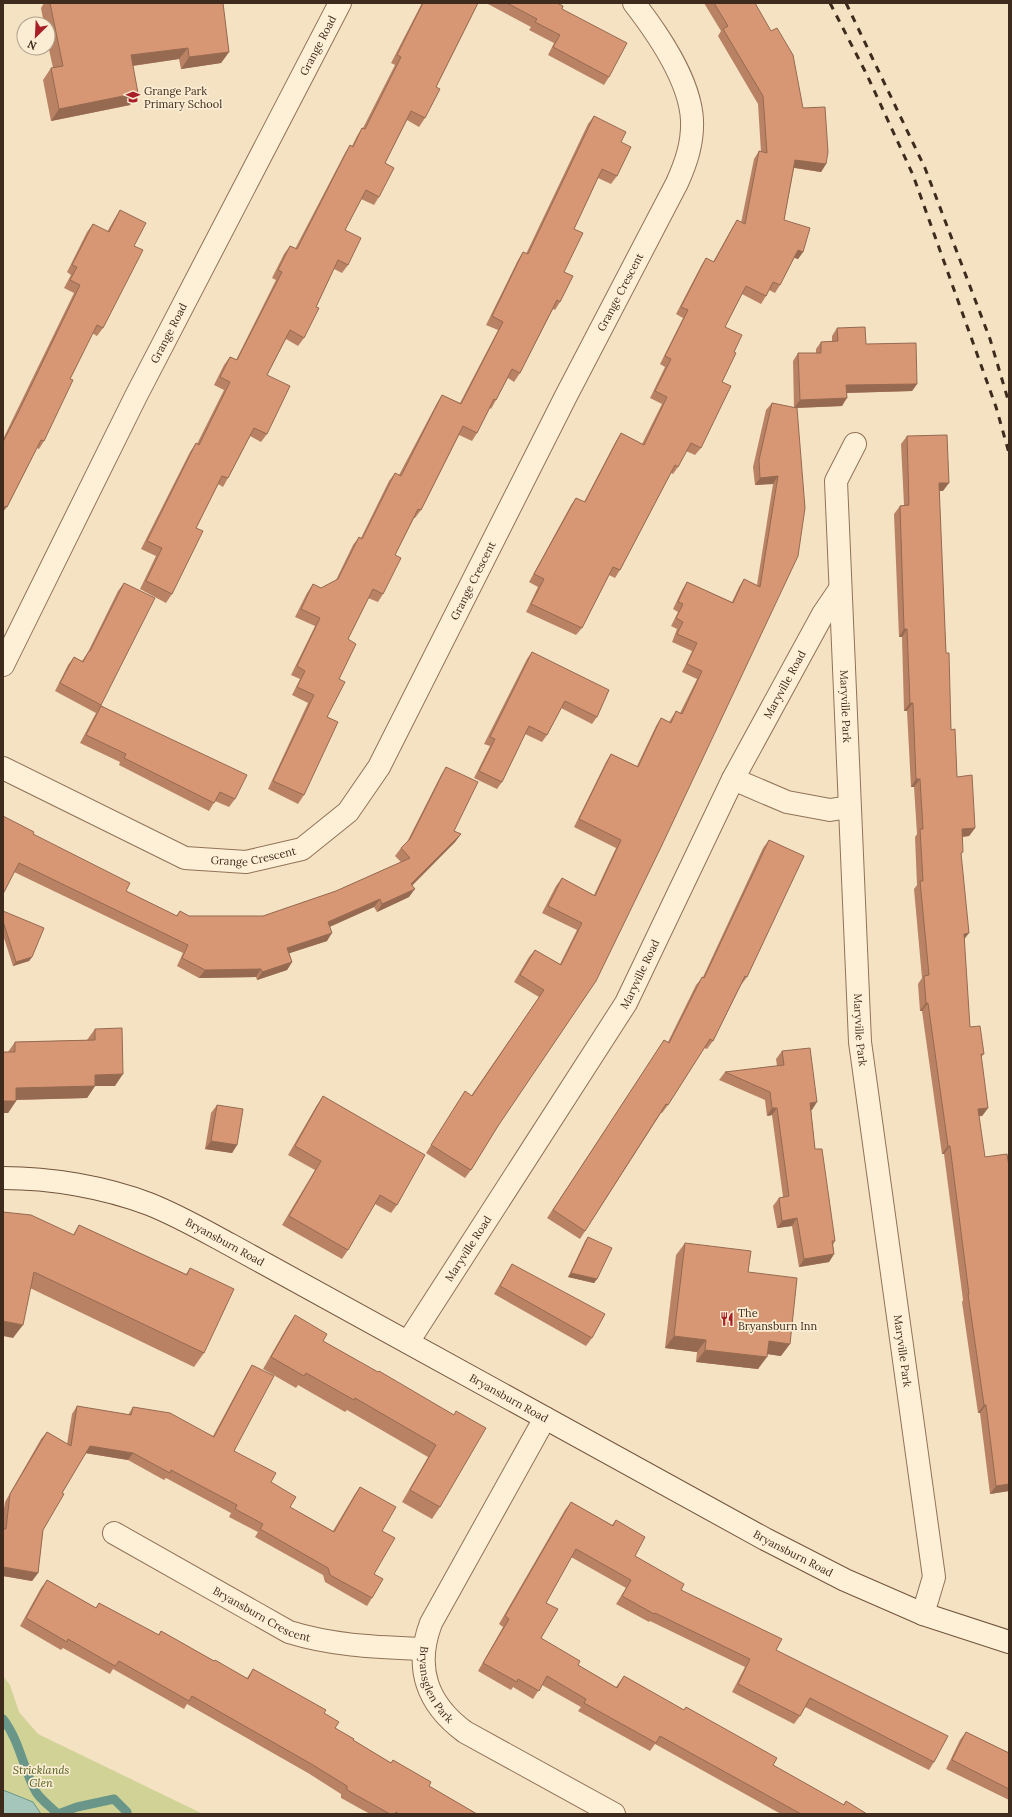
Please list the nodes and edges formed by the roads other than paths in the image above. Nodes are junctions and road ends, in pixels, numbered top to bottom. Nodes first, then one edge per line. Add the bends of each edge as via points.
1 (340, 3) edge
2 (634, 3) edge
3 (855, 444) dead end
4 (840, 589) junction
5 (3, 665) edge
6 (3, 768) edge
7 (733, 779) junction
8 (850, 807) junction
9 (3, 1178) edge
10 (408, 1342) junction
11 (545, 1418) junction
12 (114, 1533) dead end
13 (923, 1614) junction
14 (1009, 1642) edge
15 (424, 1649) junction
16 (614, 1814) edge

1 - 5 street, Grange Road via 136,396
2 - 6 street, Grange Crescent via 653,28 675,66 689,99 691,141 686,162 678,183 566,396 378,767 348,812 302,849 246,862 185,858
3 - 4 street, Maryville Park via 836,480
4 - 7 street, Maryville Road via 823,614
4 - 8 street, Maryville Park
7 - 8 street via 787,802 830,810
7 - 10 street, Maryville Road via 626,1003
8 - 13 street, Maryville Park via 860,1042 934,1577
9 - 10 street, Bryansburn Road via 72,1184 117,1194 171,1213
10 - 11 street, Bryansburn Road
11 - 13 street, Bryansburn Road via 765,1539 845,1580
11 - 15 street, Bryansglen Park via 431,1623
12 - 15 street, Bryansburn Crescent via 290,1632 315,1640 346,1645
13 - 14 street, Bryansburn Road
15 - 16 street, Bryansglen Park via 425,1680 440,1710 451,1722

